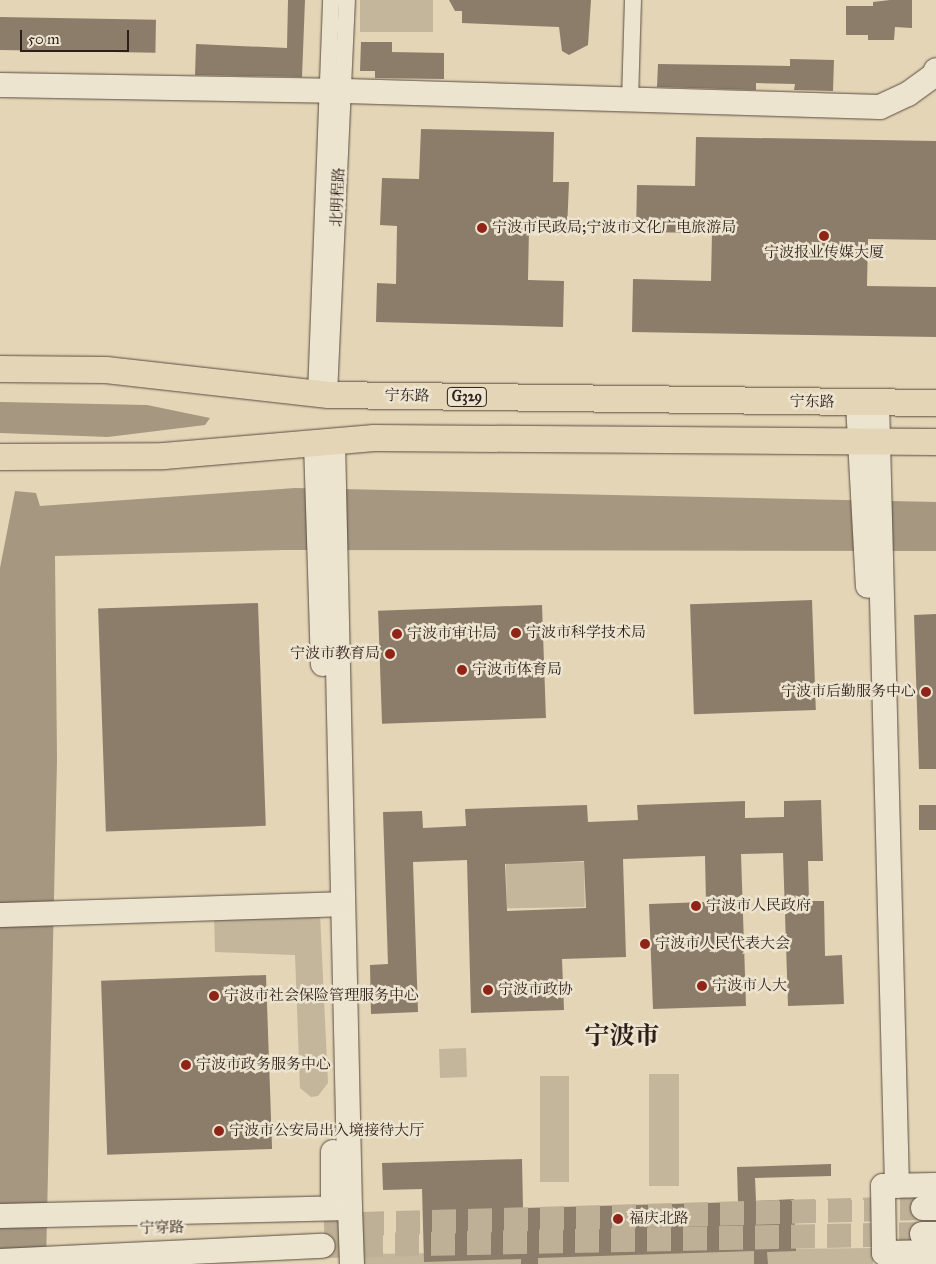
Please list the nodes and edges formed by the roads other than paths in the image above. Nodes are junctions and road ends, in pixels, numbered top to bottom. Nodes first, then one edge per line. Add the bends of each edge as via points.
1 (331, 0) edge
2 (347, 0) edge
3 (633, 0) edge
4 (936, 70) edge
5 (0, 86) edge
6 (337, 91) junction
7 (630, 100) junction
8 (0, 369) edge
9 (322, 395) junction
10 (868, 402) junction
11 (936, 403) edge
12 (325, 442) junction
13 (869, 442) junction
14 (936, 442) edge
15 (0, 457) edge
16 (337, 899) junction
17 (0, 905) edge
18 (0, 915) edge
19 (936, 1185) edge
20 (890, 1186) junction
21 (0, 1216) edge
22 (59, 1222) junction
23 (332, 1222) junction
24 (0, 1231) edge
25 (931, 1240) edge
26 (884, 1258) edge
27 (0, 1261) edge
28 (352, 1264) edge

1 - 6 street, 北明程路
2 - 6 street, 北明程路
3 - 7 street
4 - 7 street via 908,94 880,108
5 - 6 street
6 - 7 street
6 - 9 street, 北明程路
8 - 9 main road, 宁东路 / G329 via 106,370
9 - 10 main road, 宁东路 / G329
10 - 11 main road, 宁东路 / G329
10 - 13 street
12 - 13 main road via 374,438
12 - 15 main road via 164,456
12 - 16 street
13 - 14 main road
13 - 20 street
16 - 17 street
16 - 18 street
16 - 23 street
19 - 20 street
20 - 26 street
21 - 22 street
22 - 23 street
22 - 24 street
23 - 27 street, 宁穿路 via 60,1258
23 - 28 street
25 - 26 street

